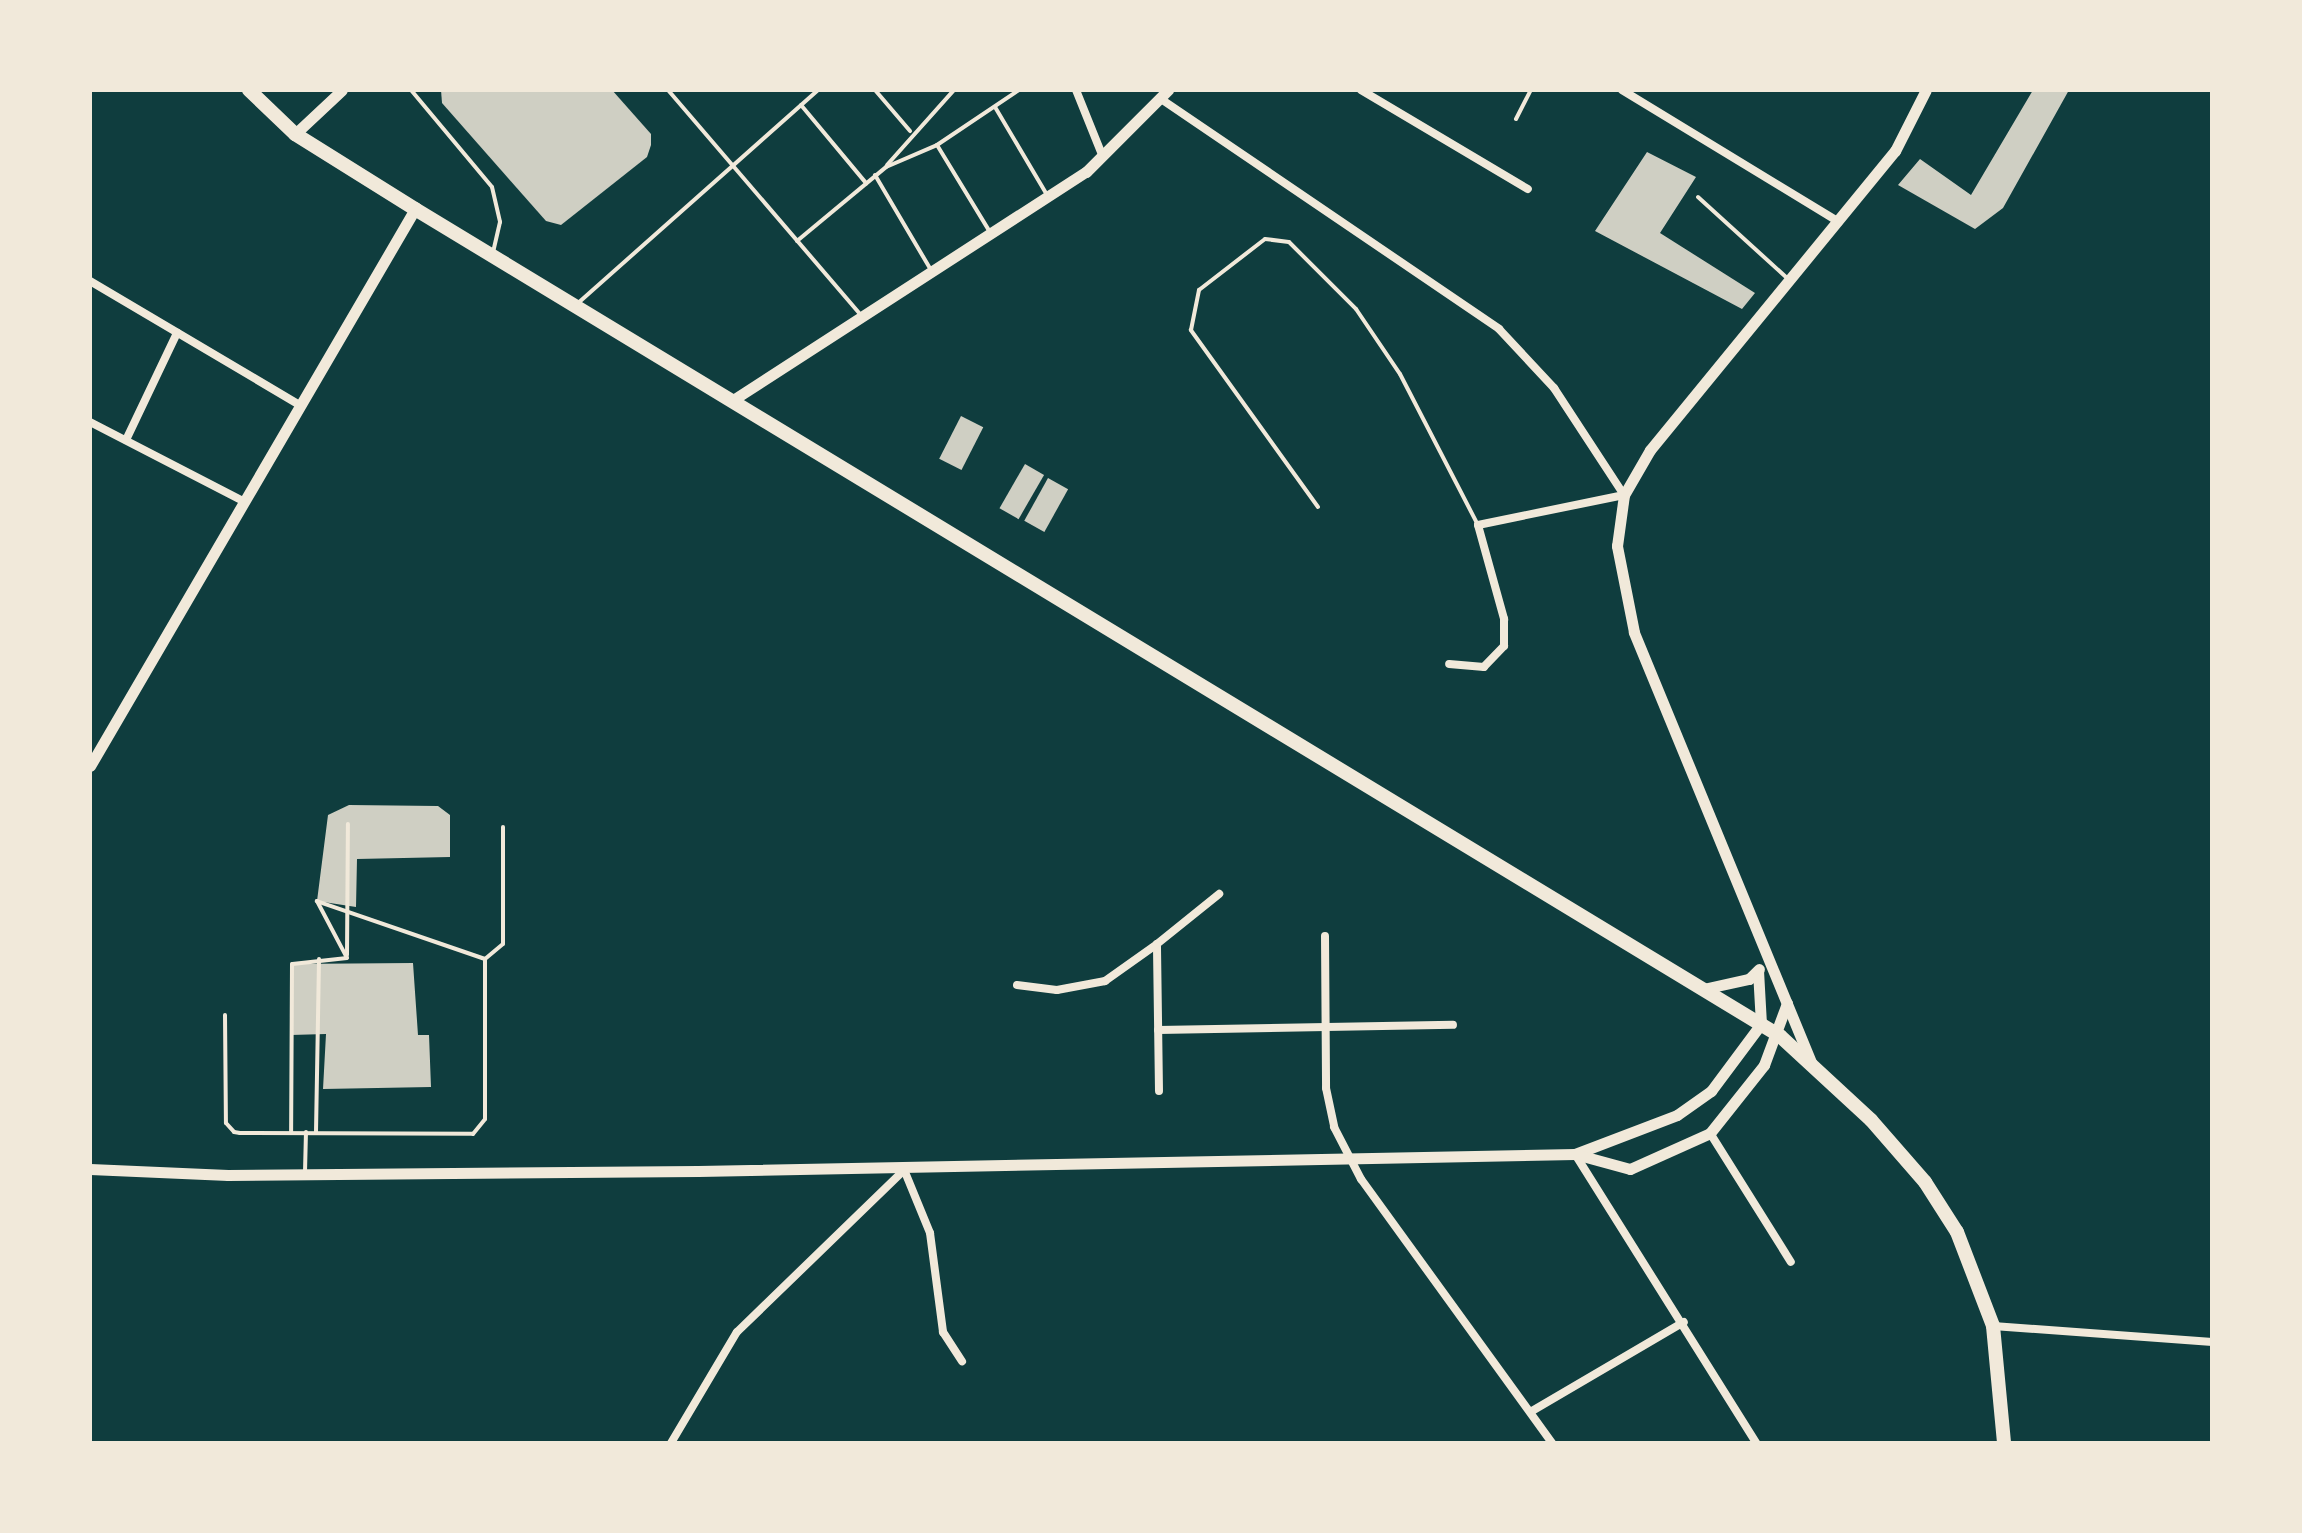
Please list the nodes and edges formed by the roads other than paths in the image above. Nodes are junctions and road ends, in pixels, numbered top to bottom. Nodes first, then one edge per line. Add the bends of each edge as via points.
1 (249, 90) edge
2 (342, 90) edge
3 (411, 90) edge
4 (668, 90) edge
5 (818, 90) edge
6 (875, 90) edge
7 (954, 90) edge
8 (1019, 90) edge
9 (1076, 90) edge
10 (1361, 90) edge
11 (1531, 90) edge
12 (1622, 90) edge
13 (1926, 90) edge
14 (1164, 94) edge
15 (801, 105) junction
16 (995, 107) junction
17 (1516, 119) dead end
18 (910, 132) junction
19 (295, 134) junction
20 (937, 145) junction
21 (1103, 157) junction
22 (733, 167) junction
23 (886, 167) junction
24 (875, 175) junction
25 (866, 183) junction
26 (1528, 189) dead end
27 (1048, 197) junction
28 (1698, 197) dead end
29 (415, 209) junction
30 (1839, 222) junction
31 (991, 233) junction
32 (797, 241) junction
33 (493, 254) junction
34 (932, 271) junction
35 (1788, 279) junction
36 (90, 281) edge
37 (575, 305) junction
38 (861, 315) junction
39 (177, 333) junction
40 (736, 398) junction
41 (298, 404) junction
42 (90, 422) edge
43 (126, 440) junction
44 (1624, 495) junction
45 (241, 500) junction
46 (1318, 507) dead end
47 (1478, 525) junction
48 (1449, 664) dead end
49 (90, 766) edge
50 (348, 824) dead end
51 (503, 827) dead end
52 (1219, 894) dead end
53 (1325, 936) dead end
54 (1157, 944) junction
55 (1766, 954) junction
56 (319, 958) junction
57 (347, 958) junction
58 (485, 959) junction
59 (1758, 971) junction
60 (1017, 985) dead end
61 (1703, 989) junction
62 (1787, 1003) junction
63 (225, 1015) dead end
64 (1761, 1024) junction
65 (1453, 1025) dead end
66 (1325, 1027) junction
67 (1158, 1030) junction
68 (1780, 1036) junction
69 (1813, 1066) junction
70 (1159, 1091) dead end
71 (306, 1132) junction
72 (316, 1132) junction
73 (291, 1133) junction
74 (1710, 1133) junction
75 (1575, 1154) junction
76 (1349, 1158) junction
77 (90, 1169) edge
78 (905, 1170) junction
79 (305, 1172) junction
80 (1791, 1262) dead end
81 (1684, 1322) junction
82 (1993, 1326) junction
83 (2212, 1342) edge
84 (962, 1361) dead end
85 (1532, 1411) junction
86 (671, 1443) edge
87 (1552, 1443) edge
88 (1756, 1443) edge
89 (2004, 1443) edge

1 - 19 main road
2 - 19 street
3 - 33 lane via 492,187 500,222
4 - 22 lane
5 - 15 lane
6 - 18 lane
7 - 18 lane
8 - 16 lane
9 - 21 street
10 - 26 street
11 - 17 lane
12 - 30 street
13 - 30 street via 1895,151
14 - 21 street
14 - 44 street via 1499,329 1572,412
15 - 22 lane
15 - 25 lane
16 - 20 lane
16 - 27 lane
18 - 23 lane
19 - 29 main road
20 - 23 lane
20 - 31 lane
21 - 27 street
22 - 32 lane
22 - 37 lane
23 - 24 lane
24 - 25 lane
24 - 34 lane
25 - 32 lane
27 - 31 street
28 - 35 lane
29 - 33 main road
29 - 41 street
30 - 35 street
31 - 34 street
32 - 38 lane
33 - 37 main road
34 - 38 street
35 - 44 street via 1650,450
36 - 39 street
37 - 40 main road
38 - 40 street
39 - 41 street
39 - 43 street
40 - 61 main road
41 - 45 street
42 - 43 street
43 - 45 street
44 - 47 street
44 - 55 street via 1617,546 1634,632
45 - 49 street
46 - 47 lane via 1191,330 1199,290 1265,239 1289,242 1356,309 1400,374
47 - 48 street via 1504,619 1504,646 1484,667
50 - 57 lane
51 - 58 lane via 503,944
52 - 54 street
53 - 66 street
54 - 60 street via 1105,981 1057,990
54 - 67 street
55 - 59 street
55 - 62 street
56 - 57 lane
56 - 72 lane
56 - 73 lane via 296,960 291,968
57 - 58 lane via 317,901
58 - 72 lane via 482,1129
59 - 61 street
59 - 64 street
61 - 64 main road
62 - 68 street
62 - 69 street
63 - 73 lane via 228,1127
64 - 68 main road
64 - 75 street via 1711,1091 1677,1115
65 - 66 street
66 - 67 street
66 - 76 street via 1328,1109
67 - 70 street
68 - 69 main road
68 - 74 street via 1742,1099
69 - 82 main road via 1925,1182 1957,1232
71 - 72 lane
71 - 73 lane
71 - 79 lane
74 - 75 street via 1630,1169
74 - 80 street
75 - 76 street
75 - 81 street
76 - 78 street
76 - 85 street
77 - 79 street
78 - 79 street
78 - 84 street via 930,1233 943,1332
78 - 86 street via 737,1332
81 - 85 street
81 - 88 street
82 - 83 street
82 - 89 main road
85 - 87 street

